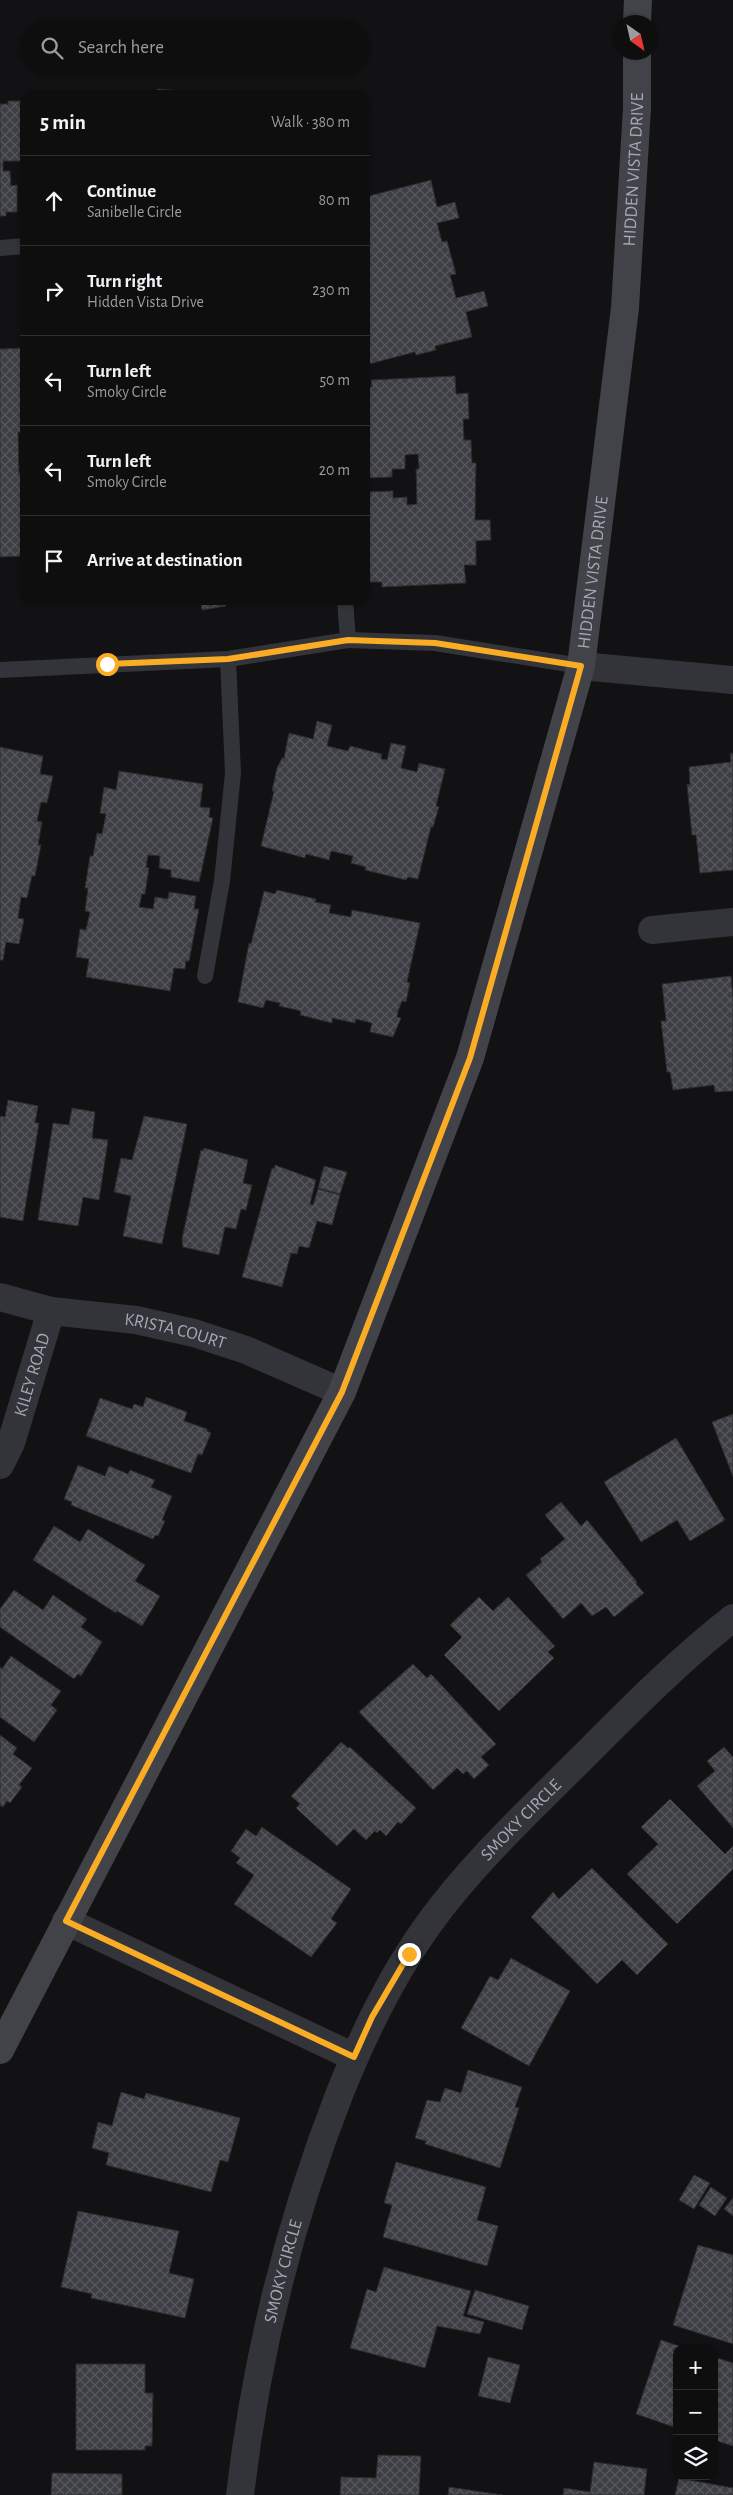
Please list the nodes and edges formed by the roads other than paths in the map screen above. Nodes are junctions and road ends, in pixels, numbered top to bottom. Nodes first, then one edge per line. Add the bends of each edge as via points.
1 (638, 0) edge
2 (637, 15) edge
3 (637, 60) edge
4 (20, 246) edge
5 (0, 248) edge
6 (345, 605) edge
7 (348, 640) junction
8 (228, 659) junction
9 (581, 666) junction
10 (0, 670) edge
11 (733, 680) edge
12 (733, 922) edge
13 (652, 930) dead end
14 (205, 976) dead end
15 (0, 1298) edge
16 (51, 1311) junction
17 (342, 1392) junction
18 (0, 1465) edge
19 (733, 1618) edge
20 (66, 1921) junction
21 (0, 2050) edge
22 (354, 2057) junction
23 (240, 2495) edge

1 - 2 street
3 - 9 street, HIDDEN VISTA DRIVE via 625,308
4 - 5 lane
6 - 7 lane
7 - 8 lane
7 - 9 lane via 435,643
8 - 10 lane
8 - 14 lane via 233,773 222,881
9 - 11 street
9 - 17 street, HIDDEN VISTA DRIVE via 470,1058
12 - 13 street
15 - 16 street, KRISTA COURT
16 - 17 street, KRISTA COURT via 136,1320 194,1333 246,1350
16 - 18 street, KILEY ROAD via 11,1443
17 - 20 street, HIDDEN VISTA DRIVE
19 - 22 street, SMOKY CIRCLE via 659,1681 466,1875 392,1980
20 - 21 street, HIDDEN VISTA DRIVE
20 - 22 street
22 - 23 street, SMOKY CIRCLE via 300,2203 262,2354

